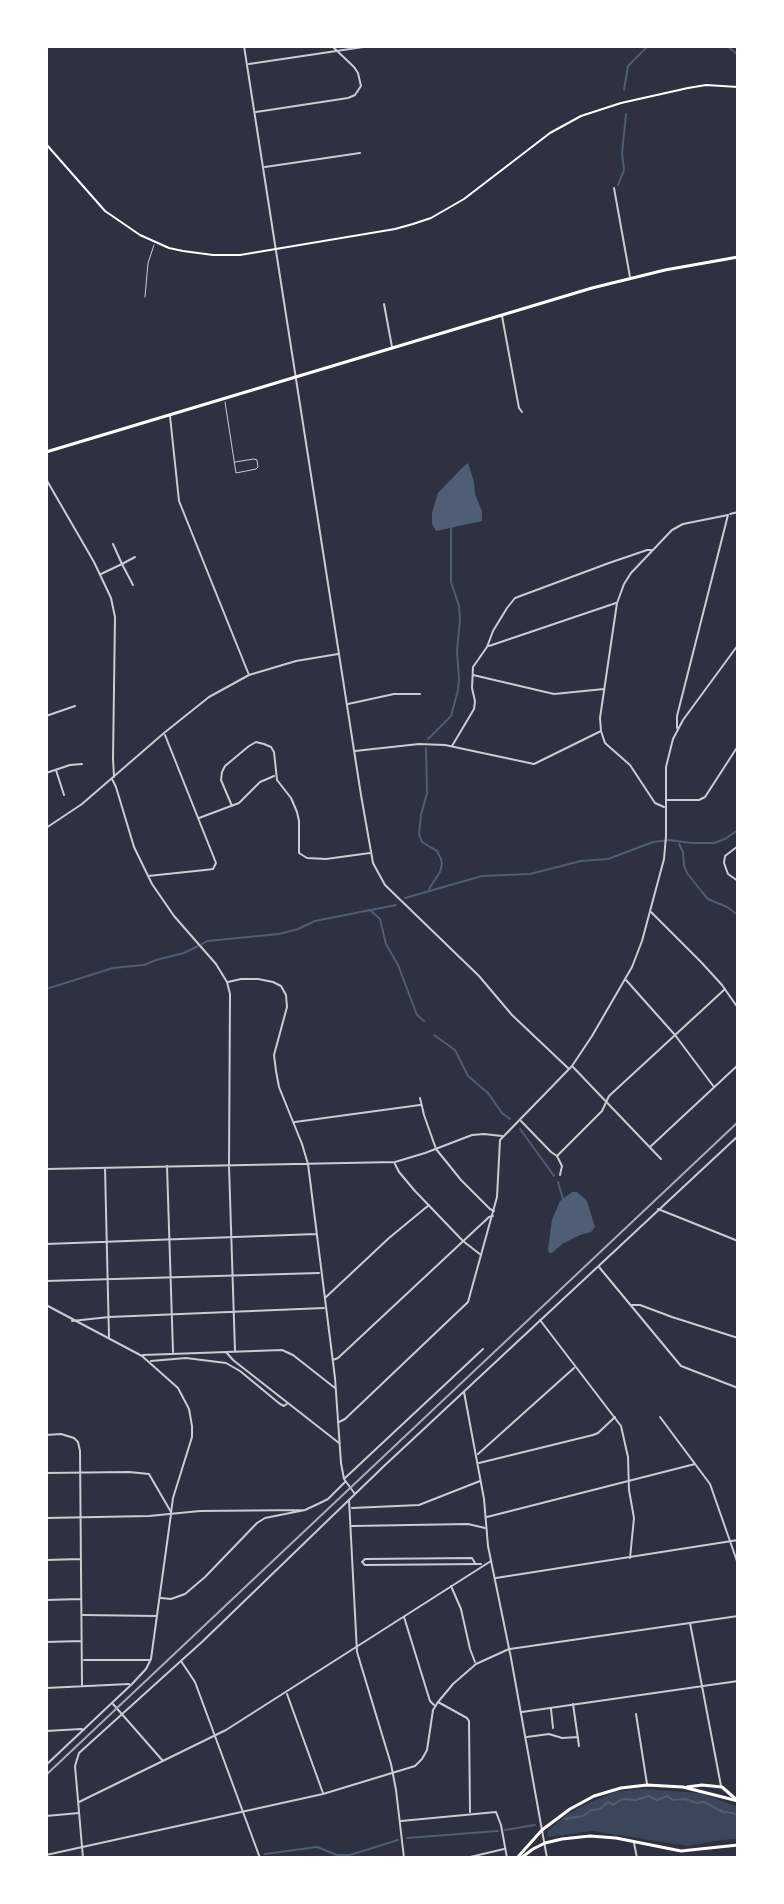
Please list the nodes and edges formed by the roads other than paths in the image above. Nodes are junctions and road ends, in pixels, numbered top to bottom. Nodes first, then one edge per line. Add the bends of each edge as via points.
1 (244, 46) edge
2 (332, 46) edge
3 (370, 46) edge
4 (337, 51) junction
5 (247, 65) junction
6 (738, 87) edge
7 (255, 113) junction
8 (46, 144) edge
9 (360, 153) dead end
10 (263, 167) junction
11 (614, 188) dead end
12 (155, 243) junction
13 (276, 250) junction
14 (738, 257) edge
15 (630, 278) junction
16 (145, 297) dead end
17 (384, 304) dead end
18 (502, 315) junction
19 (392, 348) junction
20 (295, 378) junction
21 (224, 399) junction
22 (522, 412) dead end
23 (170, 415) junction
24 (46, 452) edge
25 (235, 462) junction
26 (46, 479) edge
27 (738, 512) edge
28 (728, 515) junction
29 (113, 544) dead end
30 (652, 551) junction
31 (135, 557) dead end
32 (122, 564) junction
33 (100, 575) junction
34 (133, 585) dead end
35 (617, 603) junction
36 (738, 645) edge
37 (487, 647) junction
38 (340, 654) junction
39 (249, 675) junction
40 (472, 675) junction
41 (604, 689) junction
42 (420, 694) dead end
43 (347, 704) junction
44 (75, 706) dead end
45 (46, 716) edge
46 (677, 728) junction
47 (601, 731) junction
48 (164, 733) junction
49 (452, 746) junction
50 (738, 746) edge
51 (354, 751) junction
52 (82, 764) dead end
53 (56, 770) junction
54 (46, 773) edge
55 (276, 775) junction
56 (113, 778) junction
57 (64, 795) dead end
58 (665, 800) junction
59 (232, 806) junction
60 (666, 807) junction
61 (199, 818) junction
62 (46, 828) edge
63 (738, 846) edge
64 (370, 853) junction
65 (147, 876) junction
66 (738, 881) edge
67 (650, 911) junction
68 (625, 979) junction
69 (227, 982) junction
70 (725, 989) junction
71 (738, 1008) edge
72 (675, 1035) junction
73 (738, 1065) edge
74 (570, 1067) junction
75 (714, 1087) junction
76 (420, 1098) dead end
77 (605, 1101) junction
78 (422, 1105) junction
79 (519, 1120) junction
80 (294, 1122) junction
81 (738, 1136) edge
82 (503, 1137) junction
83 (650, 1148) junction
84 (436, 1149) junction
85 (557, 1156) junction
86 (661, 1159) dead end
87 (395, 1162) junction
88 (308, 1164) junction
89 (167, 1166) junction
90 (229, 1166) junction
91 (105, 1168) junction
92 (46, 1169) edge
93 (560, 1175) dead end
94 (429, 1205) junction
95 (658, 1209) junction
96 (494, 1211) junction
97 (493, 1216) junction
98 (317, 1234) junction
99 (230, 1237) junction
100 (169, 1239) junction
101 (463, 1241) junction
102 (738, 1241) edge
103 (106, 1242) junction
104 (46, 1244) edge
105 (482, 1256) junction
106 (598, 1266) junction
107 (320, 1273) junction
108 (232, 1275) junction
109 (170, 1278) junction
110 (107, 1279) junction
111 (46, 1281) edge
112 (324, 1298) junction
113 (46, 1305) edge
114 (630, 1305) junction
115 (325, 1308) junction
116 (233, 1312) junction
117 (172, 1315) junction
118 (109, 1317) junction
119 (540, 1320) junction
120 (72, 1321) junction
121 (108, 1338) junction
122 (738, 1338) edge
123 (483, 1349) dead end
124 (235, 1351) junction
125 (226, 1352) junction
126 (173, 1353) junction
127 (142, 1356) junction
128 (332, 1361) junction
129 (150, 1362) junction
130 (575, 1367) junction
131 (335, 1388) junction
132 (738, 1388) edge
133 (463, 1391) junction
134 (288, 1403) junction
135 (615, 1417) junction
136 (660, 1417) dead end
137 (339, 1422) junction
138 (46, 1435) edge
139 (340, 1444) junction
140 (477, 1455) junction
141 (478, 1463) junction
142 (695, 1464) junction
143 (80, 1472) junction
144 (46, 1473) edge
145 (345, 1480) junction
146 (481, 1481) junction
147 (629, 1482) junction
148 (355, 1494) junction
149 (349, 1499) junction
150 (350, 1508) junction
151 (305, 1510) junction
152 (171, 1513) junction
153 (80, 1517) junction
154 (46, 1518) edge
155 (486, 1518) junction
156 (351, 1526) junction
157 (486, 1529) junction
158 (738, 1540) edge
159 (731, 1542) junction
160 (630, 1558) junction
161 (81, 1559) junction
162 (46, 1560) edge
163 (491, 1561) junction
164 (475, 1563) junction
165 (738, 1564) edge
166 (484, 1565) junction
167 (495, 1578) junction
168 (451, 1586) junction
169 (160, 1598) junction
170 (82, 1599) junction
171 (46, 1600) edge
172 (82, 1615) junction
173 (158, 1616) junction
174 (403, 1616) junction
175 (738, 1616) edge
176 (690, 1623) junction
177 (82, 1640) junction
178 (46, 1642) edge
179 (356, 1646) junction
180 (509, 1649) junction
181 (151, 1659) junction
182 (82, 1660) junction
183 (181, 1661) junction
184 (476, 1664) junction
185 (738, 1681) edge
186 (132, 1684) junction
187 (82, 1686) junction
188 (703, 1687) junction
189 (46, 1688) edge
190 (286, 1692) junction
191 (438, 1702) junction
192 (112, 1703) junction
193 (573, 1704) junction
194 (434, 1706) junction
195 (551, 1708) junction
196 (521, 1712) junction
197 (122, 1714) junction
198 (636, 1714) dead end
199 (553, 1728) dead end
200 (84, 1730) junction
201 (46, 1731) edge
202 (215, 1736) junction
203 (526, 1737) junction
204 (578, 1737) junction
205 (579, 1746) dead end
206 (163, 1761) junction
207 (46, 1765) edge
208 (393, 1773) junction
209 (647, 1785) junction
210 (683, 1787) junction
211 (722, 1787) junction
212 (323, 1794) junction
213 (738, 1801) edge
214 (78, 1802) junction
215 (244, 1811) junction
216 (79, 1813) junction
217 (470, 1814) junction
218 (46, 1816) edge
219 (400, 1821) junction
220 (542, 1830) junction
221 (634, 1842) junction
222 (545, 1843) junction
223 (738, 1845) edge
224 (82, 1846) junction
225 (505, 1849) junction
226 (46, 1855) edge
227 (83, 1858) edge
228 (260, 1858) edge
229 (404, 1858) edge
230 (466, 1858) edge
231 (507, 1858) edge
232 (519, 1858) edge
233 (547, 1858) edge
234 (637, 1858) edge

1 - 5 street
2 - 4 street
3 - 4 street
4 - 5 street
4 - 7 street via 358,73 361,86 355,95
5 - 7 street
6 - 13 main road via 696,86 598,109 550,133 431,218
7 - 10 street
8 - 12 main road via 105,211
9 - 10 street
10 - 13 street
11 - 15 street
12 - 13 main road via 213,255
12 - 16 lane
13 - 20 street
14 - 15 main road
15 - 18 main road
17 - 19 street
18 - 19 main road
18 - 22 street
19 - 20 main road
20 - 21 main road
20 - 38 street
21 - 23 main road
21 - 25 lane
23 - 24 main road
23 - 39 street via 179,501
25 - 25 lane via 236,473 258,467 254,459
26 - 33 street
27 - 28 street
28 - 30 street via 679,525
28 - 46 street
29 - 32 street
30 - 35 street via 631,573
30 - 37 street via 515,598
31 - 32 street
32 - 33 street
32 - 34 street
33 - 56 street via 115,617
35 - 37 street
35 - 41 street
36 - 46 street
37 - 40 street
38 - 39 street
38 - 43 street
39 - 48 street via 209,697
40 - 41 street via 554,694
40 - 49 street via 474,709
41 - 47 street
42 - 43 street
43 - 51 street
44 - 45 street
46 - 58 street via 666,767
47 - 49 street via 534,764
47 - 60 street via 655,803
48 - 56 street
48 - 61 street
49 - 51 street
50 - 58 street via 705,797
51 - 64 street
52 - 53 street
53 - 54 street
53 - 57 street
55 - 59 street
55 - 59 street via 271,747 256,742 249,746 222,772
55 - 64 street via 297,812 299,853 336,858
56 - 62 street
56 - 65 street
58 - 60 street
59 - 61 street
60 - 67 street via 665,848
61 - 65 street via 216,863 213,869
63 - 66 street via 724,863
64 - 74 street via 385,885
65 - 69 street
67 - 68 street
67 - 70 street
68 - 72 street
68 - 74 street
69 - 80 street via 273,982 286,995 274,1055 279,1087
69 - 90 street
70 - 71 street
70 - 72 street
72 - 75 street
72 - 77 street
73 - 75 street
74 - 77 street
74 - 79 street
75 - 83 street
76 - 78 street
77 - 83 street
77 - 85 street via 602,1111
78 - 80 street
78 - 84 street
79 - 82 street
79 - 85 street
80 - 88 street
81 - 95 street
82 - 84 street via 472,1135
82 - 96 street
83 - 86 street
84 - 87 street
84 - 96 street
85 - 93 street
87 - 88 street
87 - 94 street
88 - 90 street
88 - 98 street
89 - 90 street
89 - 91 street
89 - 100 street
90 - 99 street
91 - 92 street
91 - 103 street
94 - 101 street
94 - 112 street
95 - 102 street
95 - 106 street
96 - 97 street
97 - 101 street
97 - 105 street
98 - 99 street
98 - 107 street
99 - 100 street
99 - 108 street
100 - 103 street
100 - 109 street
101 - 105 street
101 - 128 street
103 - 104 street
103 - 110 street
105 - 137 street via 468,1302
106 - 114 street
106 - 119 street
107 - 108 street
107 - 112 street
108 - 109 street
108 - 116 street
109 - 110 street
109 - 117 street
110 - 111 street
110 - 118 street
112 - 115 street
113 - 120 street
114 - 122 street
114 - 132 street via 681,1366
115 - 116 street
115 - 128 street
116 - 117 street
116 - 124 street
117 - 118 street
117 - 126 street
118 - 120 street
118 - 121 street
119 - 130 street
119 - 133 street
120 - 121 street
121 - 127 street
123 - 145 street
124 - 125 street
124 - 131 street via 287,1351
125 - 126 street
125 - 134 street
126 - 127 street
127 - 129 street
128 - 131 street
129 - 134 street via 186,1358 226,1363 280,1404
129 - 152 street via 178,1388 191,1418 190,1448
130 - 135 street
130 - 140 street
131 - 137 street
133 - 140 street
133 - 148 street
134 - 139 street
135 - 141 street via 593,1435
135 - 147 street via 626,1442
136 - 142 street
137 - 139 street
138 - 143 street via 76,1439
139 - 145 street
140 - 141 street
141 - 146 street
142 - 147 street
142 - 159 street via 710,1484
143 - 144 street
143 - 152 street via 149,1474
143 - 153 street
145 - 148 street
145 - 151 street via 328,1499
146 - 150 street via 419,1505
146 - 155 street
147 - 155 street
147 - 160 street via 634,1518
148 - 149 street
149 - 150 street
149 - 183 street
150 - 156 street
151 - 152 street
151 - 169 street via 265,1518 185,1594
152 - 153 street
152 - 169 street
153 - 154 street
153 - 161 street
155 - 157 street
156 - 157 street via 468,1524
156 - 179 street
157 - 163 street
158 - 159 street
159 - 160 street
159 - 165 street
160 - 167 street
161 - 162 street
161 - 170 street
163 - 166 street
163 - 167 street
164 - 164 street via 472,1558 362,1562 365,1565
164 - 166 street
166 - 168 street
167 - 180 street
168 - 174 street
168 - 184 street
169 - 173 street
170 - 171 street
170 - 172 street
172 - 173 street
172 - 177 street
173 - 181 street
174 - 179 street
174 - 194 street
175 - 176 street
176 - 180 street
176 - 188 street
177 - 178 street
177 - 182 street
179 - 190 street
179 - 208 street
180 - 184 street
180 - 196 street
181 - 182 street
181 - 186 street
182 - 187 street
183 - 197 street
183 - 202 street via 195,1682
184 - 191 street
185 - 188 street
186 - 187 street
186 - 192 street
187 - 189 street
188 - 193 street
188 - 211 street
190 - 202 street
190 - 212 street
191 - 194 street
191 - 217 street via 469,1721
192 - 197 street
192 - 200 street
193 - 195 street
193 - 204 street
194 - 208 street via 422,1759
195 - 196 street
195 - 199 street
196 - 203 street
197 - 206 street
197 - 214 street via 79,1753
198 - 209 street
200 - 201 street
200 - 207 street
202 - 206 street
202 - 215 street
203 - 204 street
203 - 220 street
204 - 205 street
206 - 214 street
208 - 212 street
208 - 219 street
209 - 210 main road
209 - 220 main road via 594,1796
210 - 211 main road
210 - 213 main road
211 - 213 main road
212 - 215 street
214 - 216 street
215 - 224 street
215 - 228 street
216 - 218 street
216 - 224 street
217 - 219 street
217 - 225 street via 496,1812
219 - 229 street
220 - 222 street
220 - 232 main road
221 - 222 main road via 590,1836
221 - 223 main road via 681,1851
221 - 234 street
222 - 232 main road
222 - 233 street
224 - 226 street
224 - 227 street
225 - 230 street
225 - 231 street

